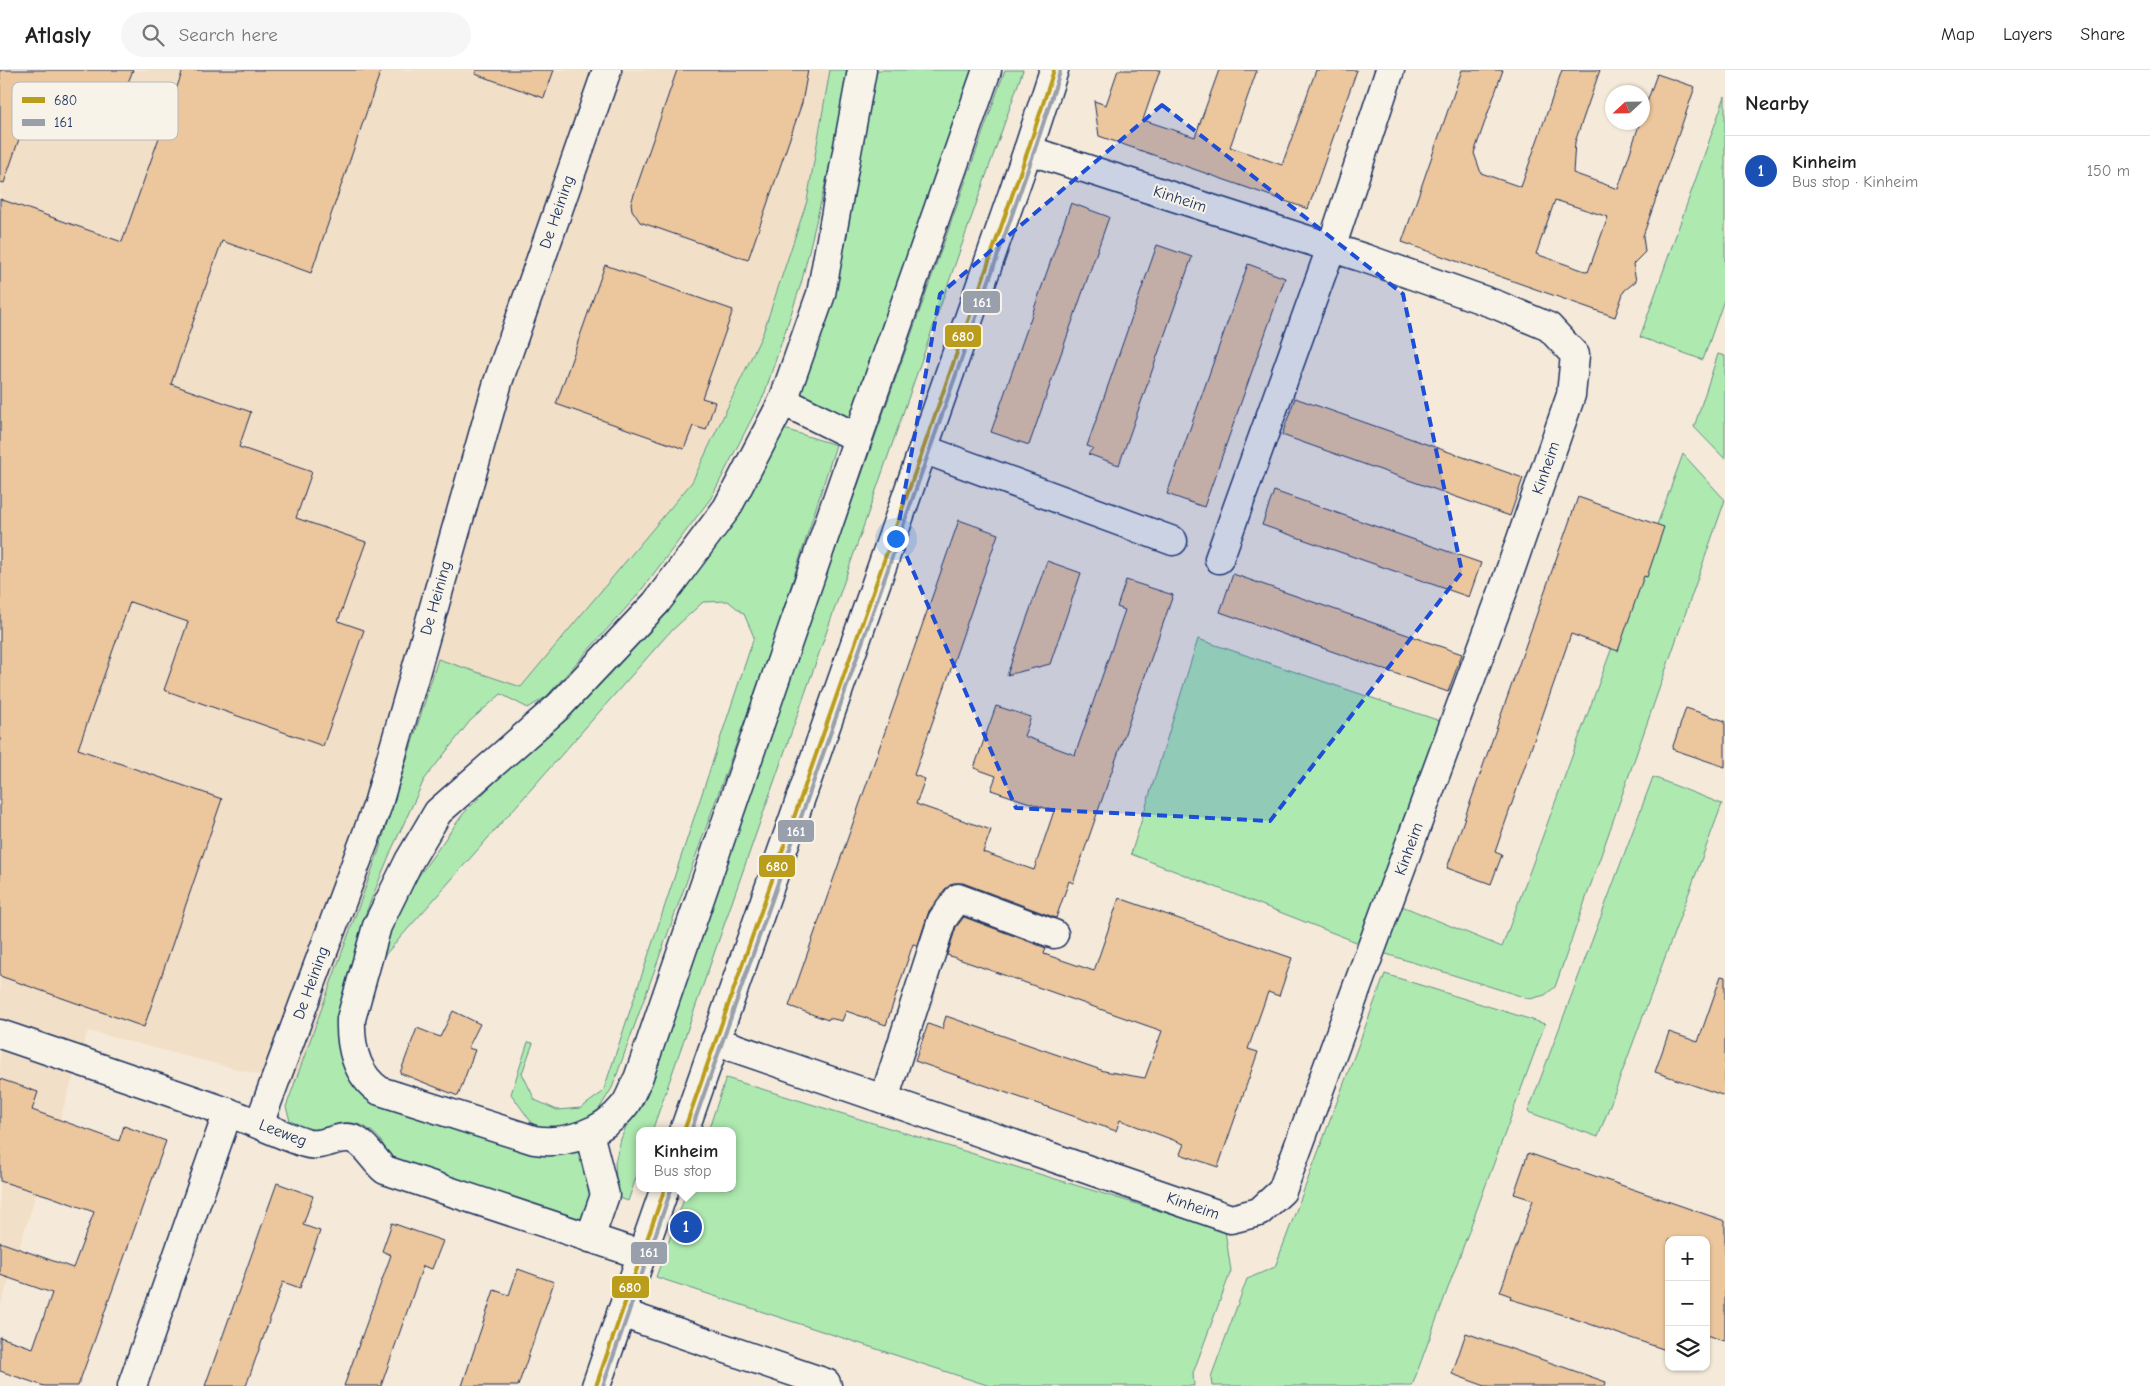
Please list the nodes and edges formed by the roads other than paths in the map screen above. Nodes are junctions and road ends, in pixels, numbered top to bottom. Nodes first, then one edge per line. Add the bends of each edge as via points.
1 (607, 70) edge
2 (862, 70) edge
3 (988, 70) edge
4 (1054, 70) edge
5 (1390, 70) edge
6 (1028, 150) junction
7 (1331, 248) junction
8 (783, 401) junction
9 (858, 438) junction
10 (922, 449) junction
11 (1173, 541) dead end
12 (1219, 559) dead end
13 (1054, 934) dead end
14 (0, 1034) edge
15 (715, 1041) junction
16 (884, 1099) junction
17 (228, 1112) junction
18 (259, 1124) junction
19 (685, 1127) edge
20 (589, 1132) junction
21 (664, 1192) edge
22 (590, 1238) junction
23 (642, 1255) junction
24 (621, 1313) junction
25 (827, 1385) edge
26 (132, 1386) edge
27 (596, 1386) edge

1 - 18 street, De Heining via 498,382 378,804
2 - 8 street via 820,294
3 - 9 street
4 - 6 street
5 - 7 street
6 - 7 street, Kinheim
6 - 10 street
7 - 12 street
7 - 16 street, Kinheim via 1479,298 1549,327 1575,355 1571,395 1503,591 1282,1191 1259,1212 1231,1219
8 - 9 street
8 - 20 street via 727,508 656,604 560,706 438,812 377,926 351,1019 353,1052 368,1083 380,1090 534,1140 551,1143
9 - 20 street via 638,1079 624,1106 607,1122
10 - 11 street
10 - 15 street
13 - 16 street via 958,898 942,920
14 - 17 street, Leeweg
15 - 16 street, Kinheim
15 - 19 street
17 - 18 street, Leeweg
17 - 26 street
18 - 22 street, Leeweg via 307,1144 321,1145 352,1138 365,1147 385,1170
20 - 22 street via 605,1195
21 - 23 street
22 - 23 street, Leeweg
23 - 24 street
24 - 25 street
24 - 27 street

